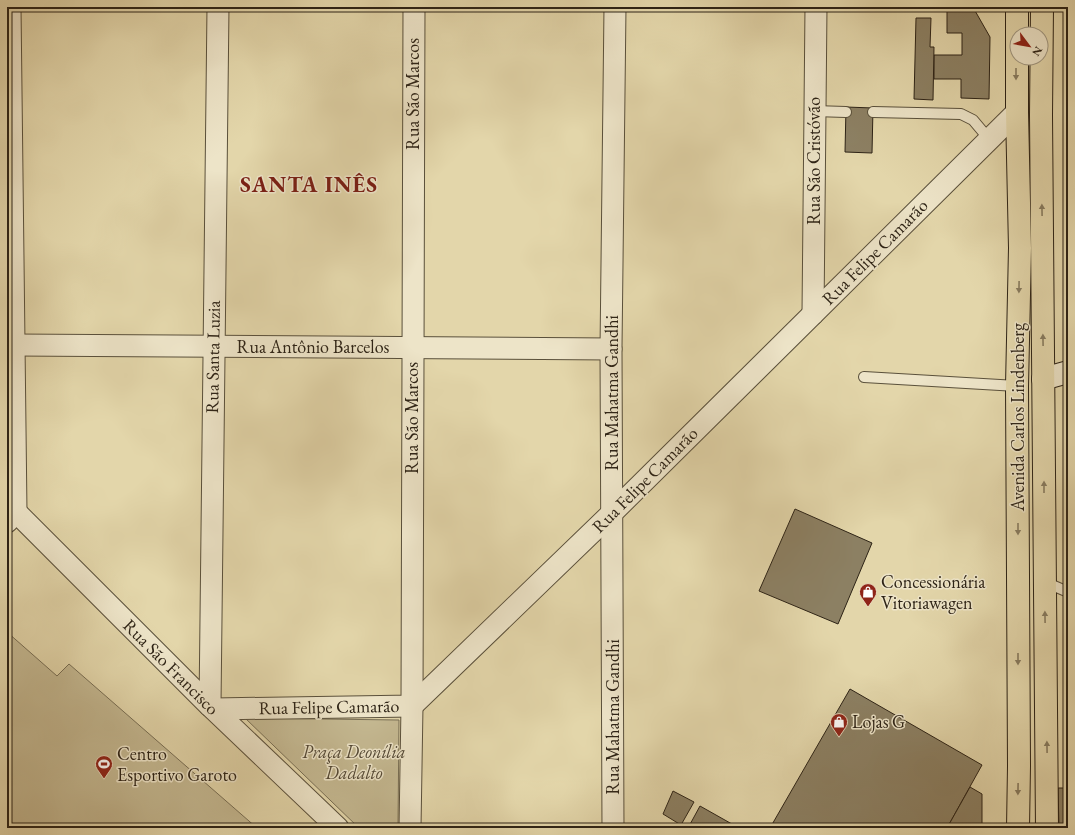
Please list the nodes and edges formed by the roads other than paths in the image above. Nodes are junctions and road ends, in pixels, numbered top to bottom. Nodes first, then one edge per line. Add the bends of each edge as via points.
1 (10, 7) edge
2 (218, 7) edge
3 (414, 7) edge
4 (615, 7) edge
5 (816, 7) edge
6 (1017, 7) edge
7 (1042, 7) edge
8 (814, 111) junction
9 (846, 112) dead end
10 (873, 112) dead end
11 (1017, 112) junction
12 (989, 139) junction
13 (813, 314) junction
14 (14, 345) junction
15 (213, 346) junction
16 (412, 348) junction
17 (611, 349) junction
18 (1068, 372) edge
19 (864, 377) dead end
20 (1044, 379) junction
21 (1017, 386) junction
22 (10, 512) edge
23 (612, 513) junction
24 (1045, 582) junction
25 (1068, 592) edge
26 (412, 706) junction
27 (212, 708) junction
28 (338, 828) edge
29 (410, 828) edge
30 (613, 828) edge
31 (1018, 828) edge
32 (1047, 828) edge

1 - 14 street
2 - 15 street, Rua Santa Luzia
3 - 16 street, Rua São Marcos
4 - 17 street, Rua Mahatma Gandhi
5 - 8 street, Rua São Cristóvão
6 -> 11 main road, Avenida Carlos Lindenberg
20 -> 7 main road, Avenida Carlos Lindenberg
8 - 9 lane
8 - 13 street, Rua São Cristóvão
10 - 12 lane via 961,114 973,120
11 - 12 street, Rua Felipe Camarão
11 -> 21 main road, Avenida Carlos Lindenberg via 1020,248
12 - 13 street, Rua Felipe Camarão
13 - 23 street, Rua Felipe Camarão
14 - 15 street, Rua Antônio Barcelos
14 - 22 street
15 - 16 street, Rua Antônio Barcelos
15 - 27 street, Rua Santa Luzia
16 - 17 street, Rua Antônio Barcelos
16 - 26 street, Rua São Marcos
17 - 23 street, Rua Mahatma Gandhi
18 - 20 street
19 - 21 lane
20 - 21 main road
24 -> 20 main road, Avenida Carlos Lindenberg
21 -> 31 main road, Avenida Carlos Lindenberg
22 - 27 street, Rua São Francisco
23 - 26 street, Rua Felipe Camarão
23 - 30 street, Rua Mahatma Gandhi
24 - 25 lane
32 -> 24 main road, Avenida Carlos Lindenberg
26 - 27 street, Rua Felipe Camarão
26 - 29 street, Rua São Marcos
27 - 28 street, Rua São Francisco

